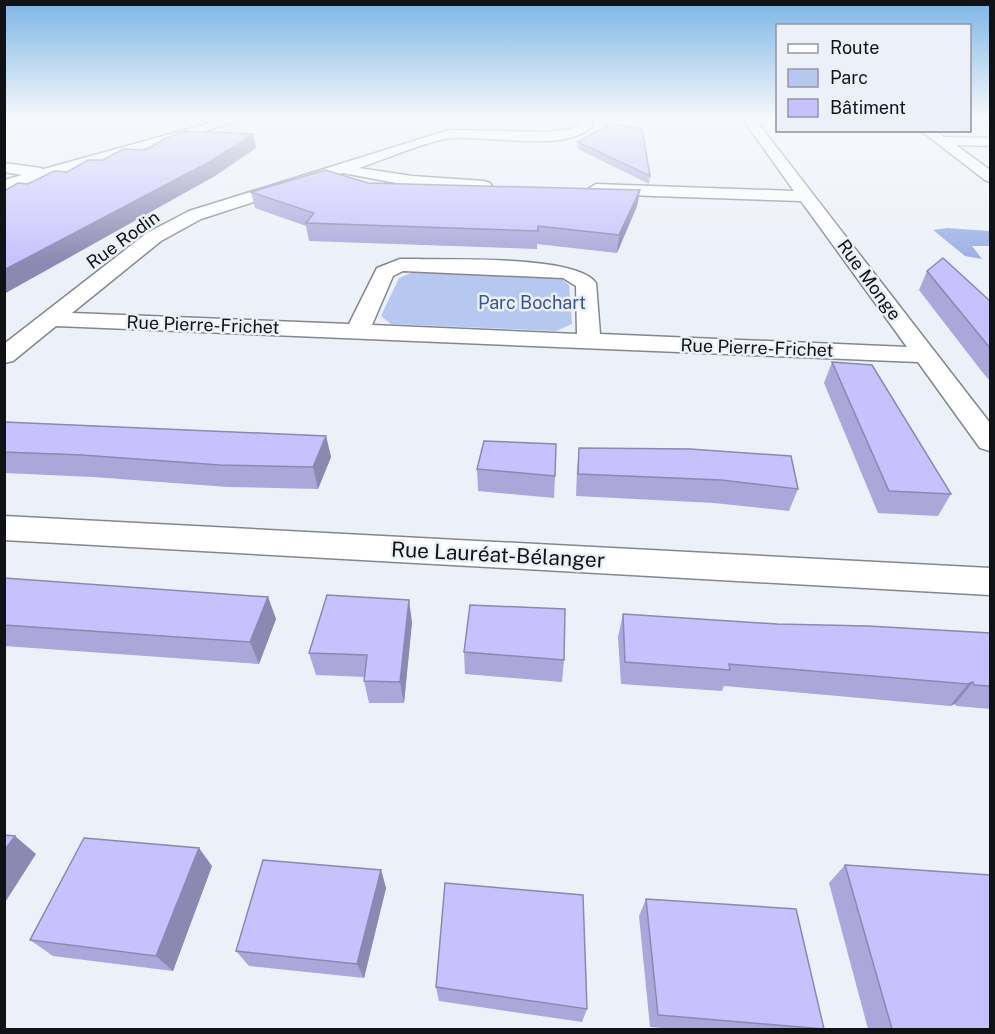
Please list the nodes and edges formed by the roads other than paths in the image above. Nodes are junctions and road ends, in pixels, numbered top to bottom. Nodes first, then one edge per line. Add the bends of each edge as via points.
1 (65, 166) edge
2 (347, 166) edge
3 (784, 166) edge
4 (975, 166) edge
5 (4, 167) edge
6 (341, 168) junction
7 (41, 173) junction
8 (990, 177) edge
9 (4, 185) edge
10 (501, 187) edge
11 (583, 189) edge
12 (806, 196) junction
13 (49, 319) junction
14 (357, 332) junction
15 (590, 342) junction
16 (924, 355) junction
17 (4, 356) edge
18 (990, 442) edge
19 (4, 528) edge
20 (990, 582) edge

1 - 7 street
2 - 6 street, Rue Rodin
3 - 12 street, Rue Monge
4 - 8 street
5 - 7 street
6 - 10 street via 411,182
6 - 13 street, Rue Rodin via 195,215 154,237
7 - 9 street
11 - 12 street
12 - 16 street, Rue Monge
13 - 14 street, Rue Pierre-Frichet
13 - 17 street, Rue Rodin
14 - 15 street, Rue Pierre-Frichet
14 - 15 street via 384,272 400,265 554,270 586,282
15 - 16 street, Rue Pierre-Frichet
16 - 18 street, Rue Monge
19 - 20 street, Rue Lauréat-Bélanger

